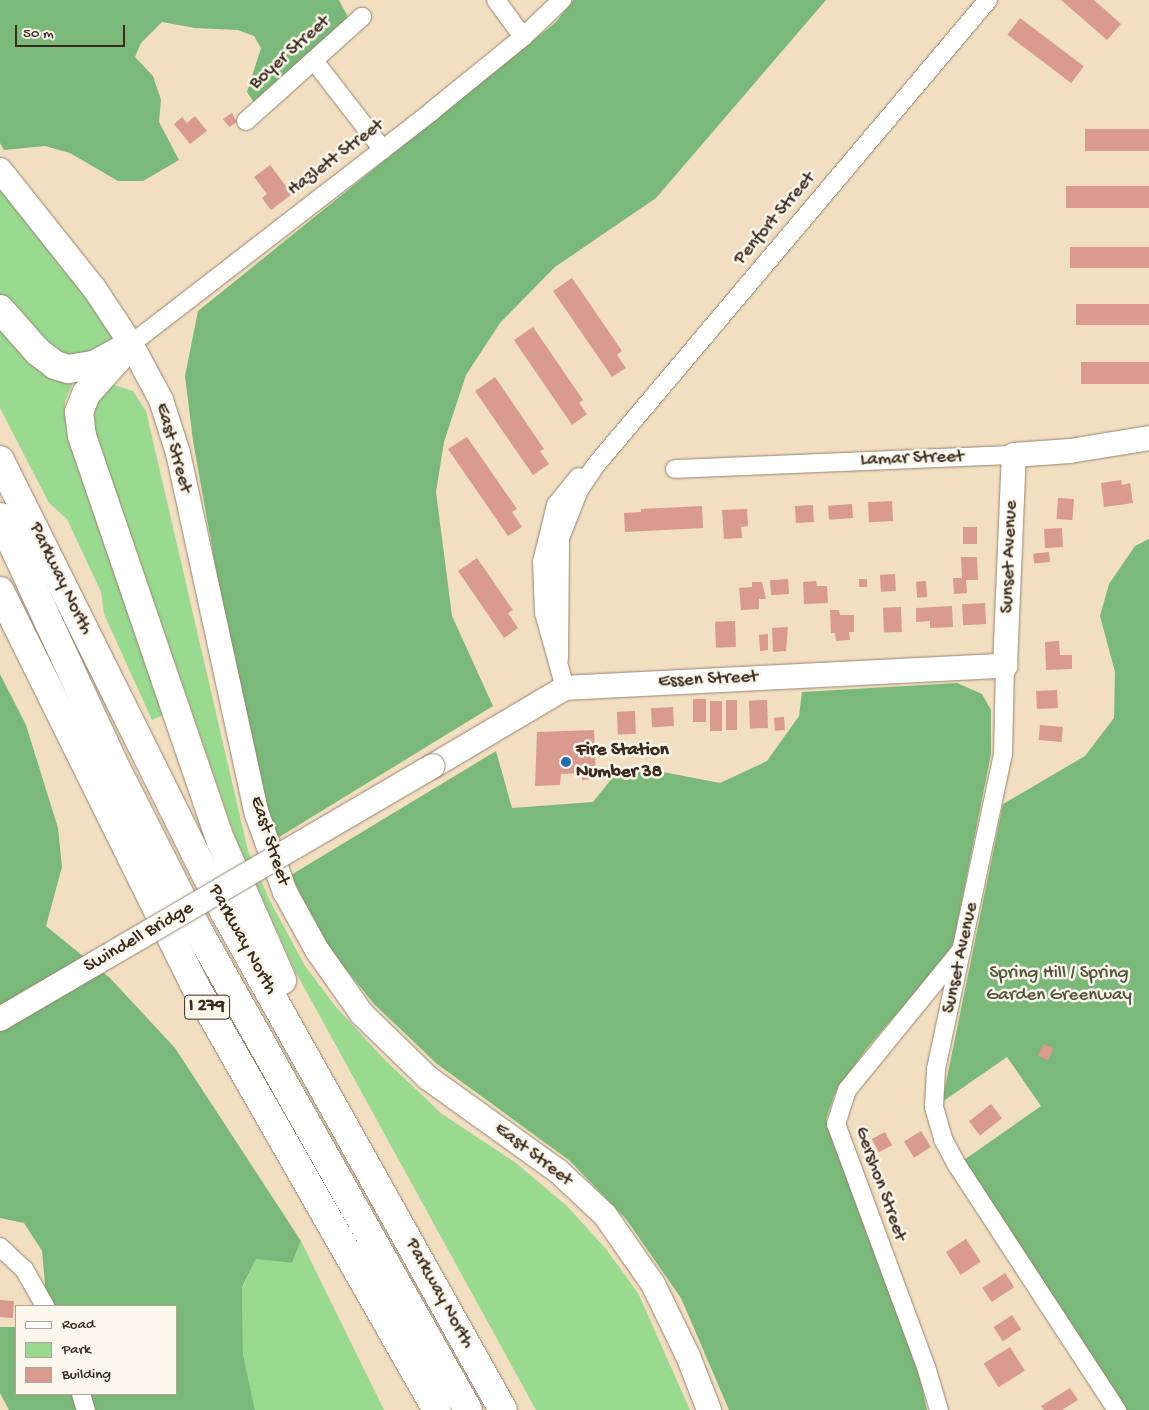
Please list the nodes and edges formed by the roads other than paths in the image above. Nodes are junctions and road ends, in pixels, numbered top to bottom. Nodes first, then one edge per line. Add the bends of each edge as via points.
1 (496, 0) edge
2 (562, 0) edge
3 (988, 0) edge
4 (362, 17) dead end
5 (523, 37) junction
6 (314, 62) junction
7 (246, 121) dead end
8 (383, 150) junction
9 (0, 170) edge
10 (0, 309) edge
11 (131, 344) junction
12 (1149, 438) edge
13 (1014, 455) junction
14 (0, 460) edge
15 (675, 469) dead end
16 (0, 517) edge
17 (0, 591) edge
18 (1005, 666) junction
19 (565, 688) junction
20 (433, 766) joint
21 (964, 946) junction
22 (0, 1019) edge
23 (358, 1145) junction
24 (0, 1247) edge
25 (44, 1305) edge
26 (81, 1395) edge
27 (86, 1410) edge
28 (437, 1410) edge
29 (468, 1410) edge
30 (503, 1410) edge
31 (709, 1410) edge
32 (939, 1410) edge
33 (1117, 1410) edge

1 - 5 street
2 - 5 street, Hazlett Street
3 - 19 street, Penfort Street via 595,466 579,490 560,538 559,660
4 - 6 street, Boyer Street
5 - 8 street, Hazlett Street
6 - 7 street, Boyer Street
6 - 8 street
8 - 11 street, Hazlett Street
9 - 11 main road, East Street via 94,288
10 - 11 highway via 38,352 55,365 68,369 94,365
11 - 23 highway via 86,394 79,412 82,436 221,841 288,992 355,1114
11 - 31 main road, East Street via 161,400 178,453 257,814 286,892 312,942 362,1014 428,1078 558,1171 606,1215 653,1284 688,1356
12 - 13 main road, Lamar Street via 1070,451
13 - 15 street, Lamar Street
13 - 18 main road, Sunset Avenue
14 - 23 highway, Parkway North via 225,913
16 - 29 highway via 114,762 199,932
17 - 28 highway, I 279 via 194,984
18 - 19 main road, Essen Street
18 - 21 street, Sunset Avenue via 1002,754
19 - 20 main road, Essen Street
20 - 22 main road, Swindell Bridge, bridge
21 - 32 street, Gershon Street via 847,1090 836,1124
21 - 33 street, Sunset Avenue via 936,1069 934,1108 943,1139
23 - 30 highway, Parkway North
24 - 25 street via 24,1269
26 - 27 street

